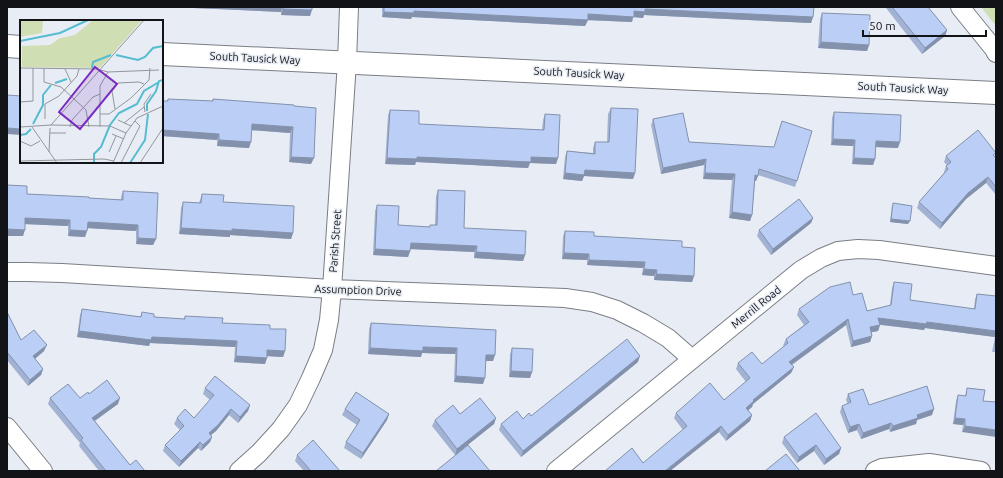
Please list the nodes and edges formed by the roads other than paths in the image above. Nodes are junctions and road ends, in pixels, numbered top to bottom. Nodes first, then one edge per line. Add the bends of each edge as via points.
1 (349, 7) edge
2 (960, 7) edge
3 (7, 46) edge
4 (20, 47) edge
5 (996, 53) edge
6 (163, 54) edge
7 (347, 62) junction
8 (996, 93) edge
9 (996, 266) edge
10 (7, 272) edge
11 (332, 289) junction
12 (692, 359) junction
13 (7, 427) edge
14 (43, 471) edge
15 (239, 471) edge
16 (556, 471) edge
17 (875, 471) edge
18 (981, 471) edge

1 - 7 street, Parish Street
2 - 5 street
3 - 4 main road
6 - 7 main road, South Tausick Way
7 - 8 main road, South Tausick Way
7 - 11 street, Parish Street
9 - 12 street, Merrill Road via 879,250 838,251 801,270
10 - 11 street, Assumption Drive
11 - 12 street, Assumption Drive via 564,298 592,302 617,310 643,323 668,338
11 - 15 street, Parish Street via 323,350 298,405 281,429
12 - 16 street, Merrill Road
13 - 14 street
17 - 18 street via 928,463

